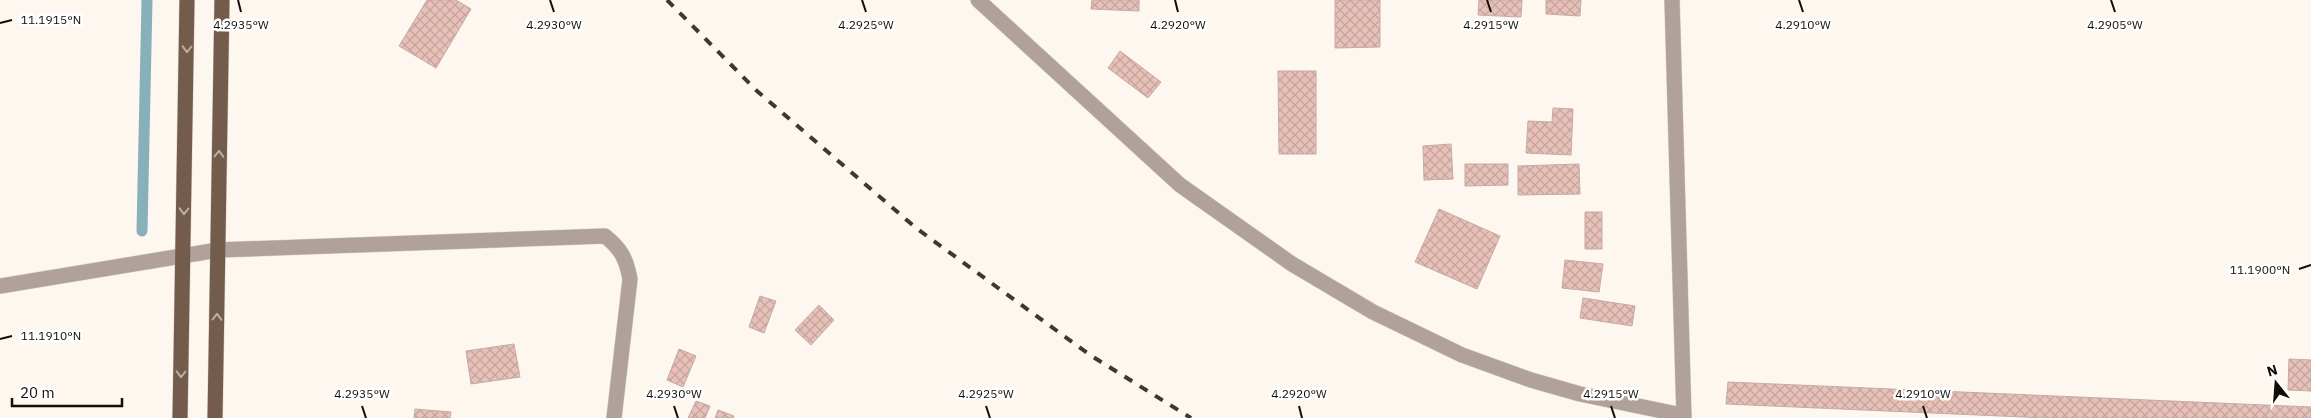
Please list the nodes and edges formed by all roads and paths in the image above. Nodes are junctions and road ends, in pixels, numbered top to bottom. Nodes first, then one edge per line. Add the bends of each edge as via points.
1 (187, 0) edge
2 (222, 0) edge
3 (978, 0) edge
4 (1672, 0) edge
5 (218, 250) junction
6 (183, 255) junction
7 (0, 286) edge
8 (1683, 416) edge
9 (180, 418) edge
10 (215, 418) edge
11 (614, 418) edge

1 -> 6 main road
5 -> 2 main road
3 - 8 street via 1180,185 1292,264 1373,312 1462,355 1531,380
4 - 8 street
5 - 6 street
10 -> 5 main road
5 - 11 street via 605,236 618,247 630,278
6 - 7 street
6 -> 9 main road

